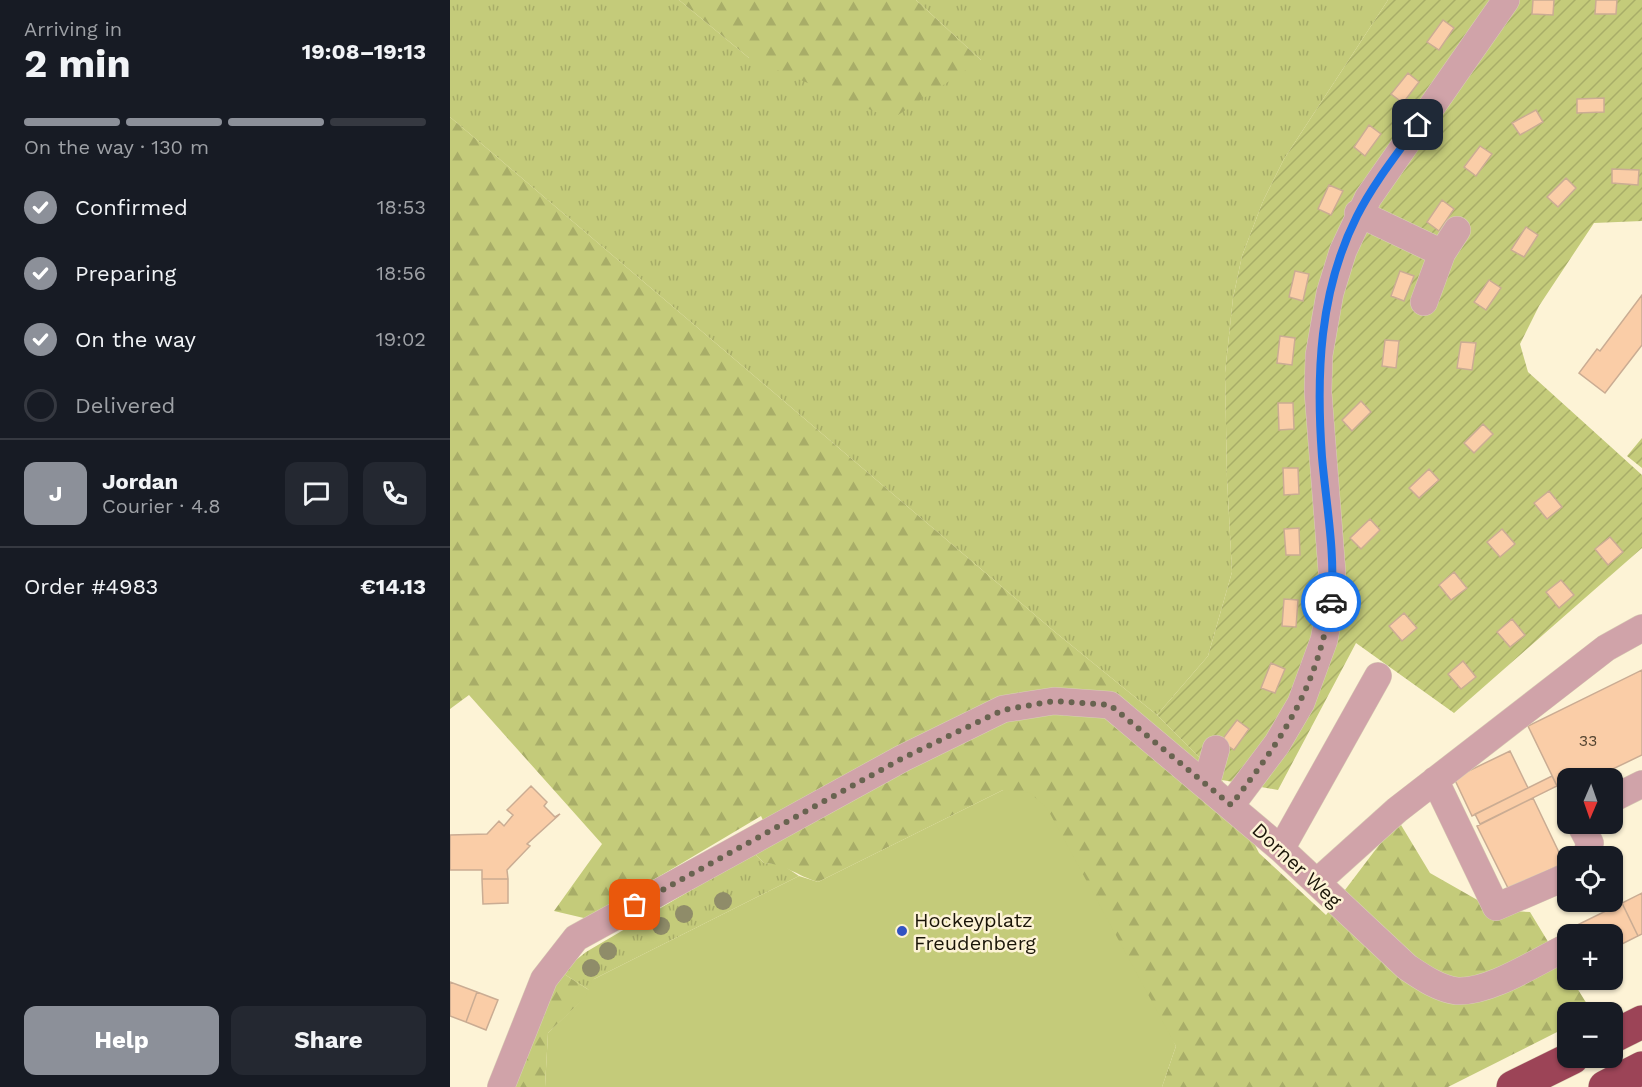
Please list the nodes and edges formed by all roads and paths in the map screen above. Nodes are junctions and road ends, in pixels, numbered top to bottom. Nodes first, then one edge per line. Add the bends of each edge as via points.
1 (1506, 0) edge
2 (1358, 213) junction
3 (1457, 230) dead end
4 (1442, 253) junction
5 (1424, 302) dead end
6 (1642, 628) edge
7 (1378, 676) dead end
8 (1216, 749) dead end
9 (1435, 780) junction
10 (1642, 784) edge
11 (1206, 785) junction
12 (1623, 794) edge
13 (1231, 805) junction
14 (1581, 834) edge
15 (1589, 846) edge
16 (1281, 849) junction
17 (1557, 881) edge
18 (1317, 882) junction
19 (1557, 952) edge
20 (1642, 1022) edge
21 (1623, 1032) edge
22 (1557, 1065) edge
23 (1642, 1068) edge
24 (501, 1087) edge
25 (1513, 1087) edge
26 (1605, 1087) edge

1 - 2 street
2 - 4 street
2 - 13 street via 1330,293 1319,355 1318,392 1332,572 1324,640 1301,703 1277,744
3 - 4 street
4 - 5 street
6 - 9 street via 1606,648
7 - 16 street
8 - 11 street
9 - 17 street via 1496,907
9 - 18 street
10 - 12 street
11 - 13 street, Dorner Weg
11 - 24 street, Dorner Weg via 1110,705 1054,701 1003,710 903,758 576,938 544,979
13 - 16 street, Dorner Weg
14 - 15 street
16 - 18 street, Dorner Weg
18 - 19 street, Dorner Weg via 1407,967 1431,983 1457,991 1480,989
20 - 21 highway
22 - 25 highway
23 - 26 highway

